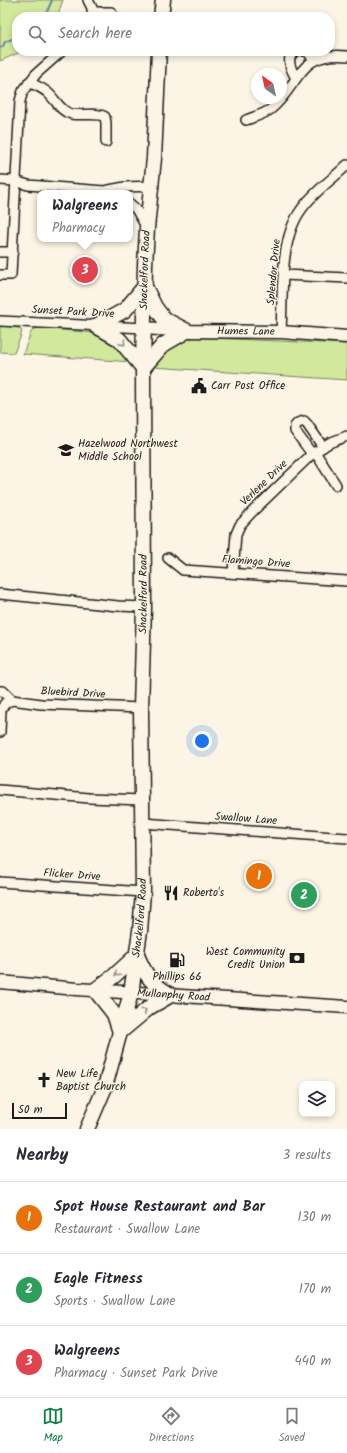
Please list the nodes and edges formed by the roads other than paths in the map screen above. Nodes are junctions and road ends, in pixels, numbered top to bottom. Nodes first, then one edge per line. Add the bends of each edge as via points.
1 (88, 0) edge
2 (163, 0) edge
3 (92, 12) edge
4 (162, 12) edge
5 (56, 56) edge
6 (159, 56) edge
7 (290, 56) edge
8 (311, 56) edge
9 (347, 56) edge
10 (314, 60) junction
11 (296, 78) junction
12 (29, 82) junction
13 (246, 120) dead end
14 (106, 142) dead end
15 (347, 165) edge
16 (0, 180) edge
17 (15, 181) junction
18 (152, 186) junction
19 (85, 190) edge
20 (115, 190) edge
21 (133, 206) edge
22 (147, 228) junction
23 (0, 252) edge
24 (12, 252) junction
25 (0, 275) edge
26 (284, 275) junction
27 (347, 278) edge
28 (145, 286) junction
29 (0, 321) edge
30 (96, 326) junction
31 (144, 328) junction
32 (187, 331) junction
33 (281, 332) junction
34 (347, 337) edge
35 (143, 368) junction
36 (347, 436) edge
37 (323, 447) junction
38 (313, 453) junction
39 (336, 485) dead end
40 (168, 558) dead end
41 (233, 572) junction
42 (347, 581) edge
43 (0, 594) edge
44 (144, 606) junction
45 (0, 692) edge
46 (4, 705) edge
47 (141, 708) junction
48 (0, 732) edge
49 (0, 790) edge
50 (142, 800) junction
51 (143, 823) junction
52 (347, 838) edge
53 (0, 882) edge
54 (143, 892) junction
55 (137, 955) junction
56 (0, 982) edge
57 (95, 990) junction
58 (131, 993) junction
59 (171, 995) junction
60 (347, 1007) edge
61 (120, 1032) junction
62 (87, 1129) edge

1 - 3 street
2 - 4 main road
5 - 12 street
6 - 18 main road, Shackelford Road
7 - 11 street via 292,71
8 - 10 street
9 - 10 street
10 - 11 street via 302,69
11 - 13 street via 284,96 270,110
12 - 14 street via 43,89 69,113 102,114 105,117
12 - 17 street via 20,101
15 - 26 street, Splendor Drive via 300,210 286,241
16 - 17 street
17 - 19 street via 28,185
17 - 24 street
18 - 20 street
18 - 22 main road, Shackelford Road
21 - 22 street
22 - 28 main road, Shackelford Road
23 - 24 street
24 - 25 street via 11,275
26 - 27 street
26 - 33 street, Splendor Drive
28 - 30 main road via 124,310
28 - 31 main road, Shackelford Road
28 - 32 main road via 164,319
29 - 30 street, Sunset Park Drive
30 - 31 street, Sunset Park Drive
30 -> 35 main road via 119,339
31 - 32 street, Humes Lane
31 - 35 main road, Shackelford Road
32 - 33 street, Humes Lane
32 - 35 main road via 163,345
33 - 34 street, Humes Lane
35 - 44 main road, Shackelford Road
36 - 37 street, Verlene Drive
37 - 38 street, Verlene Drive
37 - 38 street via 304,421 298,423 296,431
38 - 39 street
38 - 41 street, Verlene Drive via 240,525 236,534
40 - 41 street, Flamingo Drive via 183,570
41 - 42 street, Flamingo Drive
43 - 44 street via 118,606
44 - 47 main road, Shackelford Road
45 - 46 street via 3,691
46 - 47 street, Bluebird Drive
46 - 48 street
47 - 50 main road, Shackelford Road
49 - 50 street
50 - 51 main road, Shackelford Road
51 - 52 street, Swallow Lane
51 - 54 main road, Shackelford Road
53 - 54 street, Flicker Drive
54 - 55 main road, Shackelford Road
55 -> 57 main road
55 - 58 main road, Shackelford Road
55 - 59 main road via 150,980 159,989
56 - 57 street, Mullanphy Road
57 - 58 street, Mullanphy Road
57 - 61 main road via 114,1014
58 - 59 street, Mullanphy Road
58 - 61 main road, Shackelford Road
59 - 60 street, Mullanphy Road
61 -> 59 main road via 150,1007
61 - 62 main road, Shackelford Road via 105,1087

